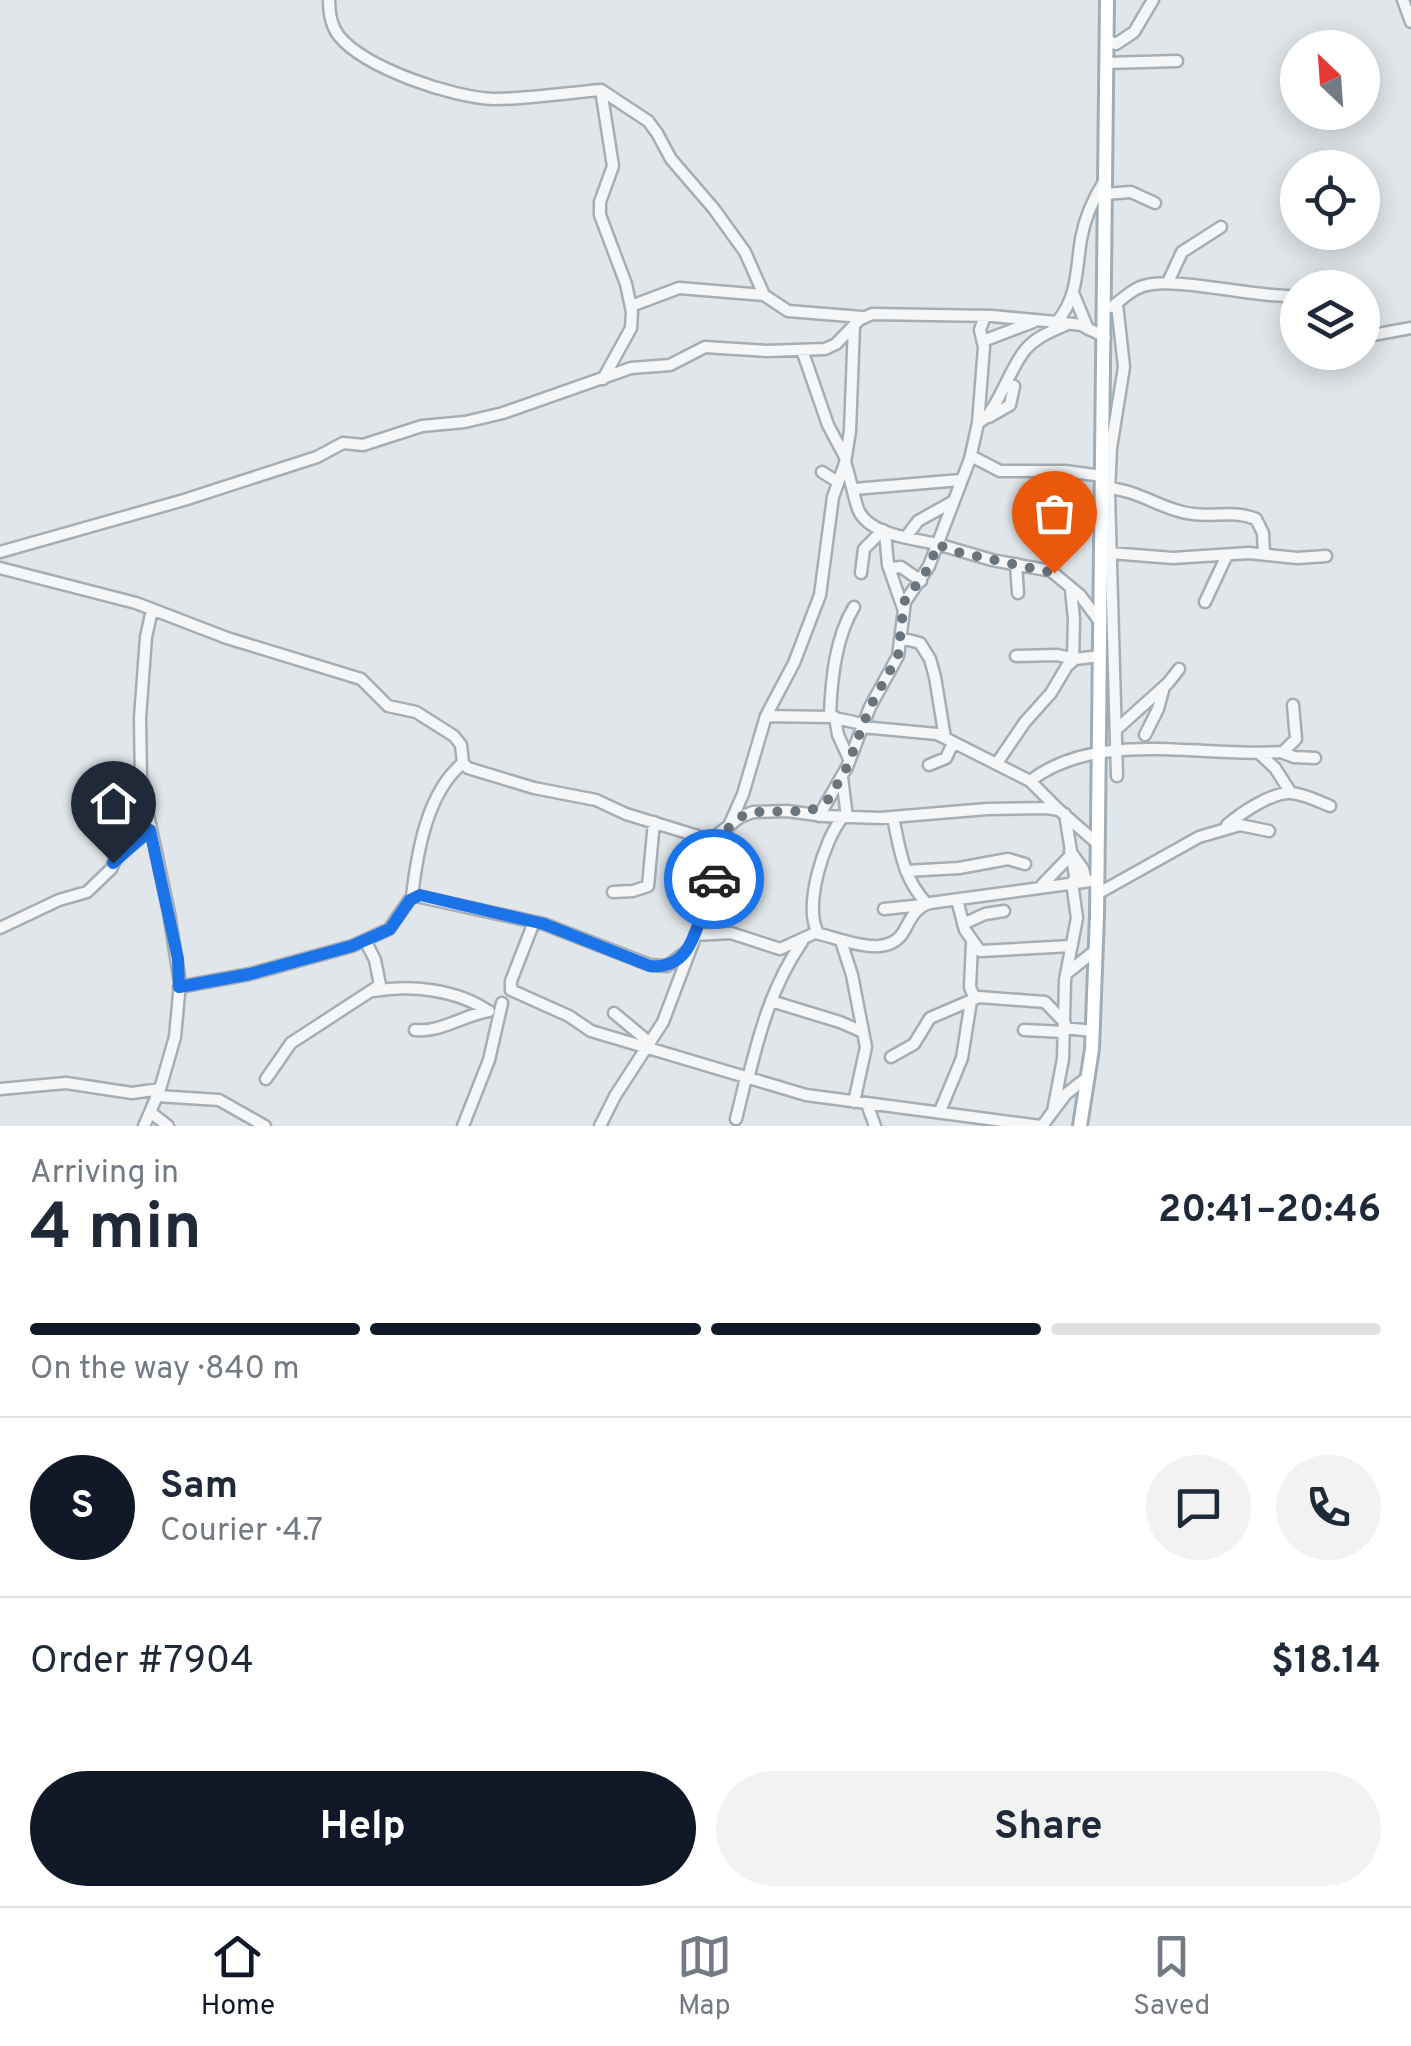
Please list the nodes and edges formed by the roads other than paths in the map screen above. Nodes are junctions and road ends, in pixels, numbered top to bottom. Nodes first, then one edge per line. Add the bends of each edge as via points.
1 (329, 0) edge
2 (1106, 0) edge
3 (1153, 0) edge
4 (1404, 0) edge
5 (1411, 22) edge
6 (1106, 40) junction
7 (1177, 61) dead end
8 (1106, 63) junction
9 (601, 90) junction
10 (1106, 187) junction
11 (1155, 204) dead end
12 (1221, 227) dead end
13 (1168, 282) junction
14 (764, 294) junction
15 (1074, 296) junction
16 (1280, 296) edge
17 (1117, 304) junction
18 (631, 306) junction
19 (1105, 315) junction
20 (986, 316) junction
21 (1034, 321) junction
22 (858, 322) junction
23 (1062, 323) junction
24 (1411, 328) edge
25 (1088, 329) junction
26 (1380, 334) edge
27 (1104, 338) junction
28 (983, 342) junction
29 (802, 350) junction
30 (603, 379) junction
31 (1014, 386) dead end
32 (983, 420) junction
33 (971, 456) junction
34 (845, 459) junction
35 (822, 472) dead end
36 (961, 480) junction
37 (838, 482) junction
38 (1106, 482) junction
39 (854, 489) junction
40 (952, 502) junction
41 (884, 531) junction
42 (906, 537) junction
43 (937, 544) junction
44 (0, 552) edge
45 (1110, 553) junction
46 (1264, 554) junction
47 (1227, 556) junction
48 (1326, 556) dead end
49 (1016, 564) junction
50 (0, 568) edge
51 (889, 568) junction
52 (861, 573) dead end
53 (920, 581) junction
54 (1071, 590) junction
55 (1018, 593) dead end
56 (1205, 602) dead end
57 (854, 607) dead end
58 (904, 609) junction
59 (152, 610) junction
60 (1100, 622) junction
61 (902, 638) junction
62 (1016, 656) dead end
63 (1100, 656) junction
64 (1074, 659) junction
65 (1178, 669) dead end
66 (1164, 686) junction
67 (1116, 705) junction
68 (1293, 705) dead end
69 (1134, 711) junction
70 (766, 716) junction
71 (832, 717) junction
72 (862, 725) junction
73 (1118, 729) junction
74 (1145, 735) dead end
75 (949, 740) junction
76 (1100, 750) junction
77 (1118, 752) junction
78 (1281, 752) junction
79 (1260, 753) junction
80 (1315, 758) dead end
81 (849, 760) junction
82 (463, 763) junction
83 (997, 763) junction
84 (929, 765) dead end
85 (1117, 776) dead end
86 (842, 777) junction
87 (1030, 780) junction
88 (1291, 793) junction
89 (829, 799) junction
90 (1330, 806) dead end
91 (796, 811) junction
92 (1062, 812) junction
93 (822, 816) junction
94 (845, 817) junction
95 (893, 817) junction
96 (654, 822) junction
97 (729, 827) junction
98 (1222, 829) junction
99 (150, 830) junction
100 (1268, 832) dead end
101 (830, 833) junction
102 (1098, 844) junction
103 (1070, 854) junction
104 (1025, 864) dead end
105 (906, 871) junction
106 (1086, 884) junction
107 (1042, 885) junction
108 (613, 892) dead end
109 (412, 897) junction
110 (957, 900) junction
111 (925, 904) junction
112 (884, 909) dead end
113 (1004, 911) dead end
114 (534, 922) junction
115 (963, 924) junction
116 (0, 928) edge
117 (818, 934) junction
118 (695, 935) junction
119 (804, 939) junction
120 (365, 940) junction
121 (841, 941) junction
122 (972, 943) junction
123 (1071, 946) junction
124 (1096, 950) junction
125 (688, 951) junction
126 (1066, 979) junction
127 (179, 987) junction
128 (510, 990) junction
129 (374, 991) junction
130 (973, 1000) junction
131 (771, 1001) junction
132 (1037, 1001) junction
133 (502, 1003) junction
134 (488, 1011) junction
135 (614, 1013) dead end
136 (1064, 1027) junction
137 (415, 1030) dead end
138 (1024, 1030) dead end
139 (1093, 1030) junction
140 (862, 1032) junction
141 (648, 1045) junction
142 (891, 1058) dead end
143 (1089, 1075) junction
144 (266, 1079) dead end
145 (747, 1079) junction
146 (0, 1088) edge
147 (159, 1093) junction
148 (854, 1102) junction
149 (867, 1104) junction
150 (940, 1111) junction
151 (1053, 1111) junction
152 (150, 1112) junction
153 (736, 1119) dead end
154 (144, 1126) edge
155 (168, 1126) edge
156 (265, 1126) edge
157 (463, 1126) edge
158 (600, 1126) edge
159 (875, 1126) edge
160 (1041, 1126) edge
161 (1080, 1126) edge

1 - 9 street via 332,24 346,44 421,84 493,99
2 - 6 main road
3 - 6 street via 1126,40
4 - 5 street
6 - 8 main road
7 - 8 street
8 - 10 main road
9 - 14 street via 657,133 745,252
9 - 18 street via 613,171 600,215
10 - 11 street
10 - 15 street via 1085,221
10 - 19 main road
12 - 13 street via 1182,252
13 - 16 street
13 - 17 street via 1137,288
14 - 18 street via 679,288
14 - 22 street via 795,313
15 - 23 street
15 - 25 street
17 - 19 street
17 - 38 street via 1124,368
18 - 30 street via 631,328
19 - 27 main road
20 - 21 street
20 - 22 street via 892,314
20 - 28 street
21 - 23 street
21 - 28 street
22 - 29 street via 836,344
22 - 34 street
23 - 25 street
23 - 32 street via 1023,352
24 - 26 street
25 - 27 street
27 - 38 main road
28 - 32 street
29 - 30 street via 705,347 662,368 631,368
29 - 34 street
30 - 44 street via 502,413 342,444 184,500
31 - 32 street via 1010,405
32 - 33 street
33 - 36 street
33 - 38 street via 1000,470 1065,471
34 - 37 street
34 - 39 street
35 - 37 street
36 - 39 street
36 - 40 street
37 - 70 street via 820,595
38 - 45 street
38 - 46 street via 1188,514 1256,519
38 - 60 main road
39 - 41 street via 860,514
40 - 42 street via 918,521
40 - 43 street
41 - 42 street
41 - 51 street
41 - 52 street via 866,545
42 - 43 street
43 - 49 street
43 - 53 street
45 - 47 street
45 - 67 street
46 - 47 street
46 - 48 street
47 - 56 street
49 - 54 street via 1051,571
49 - 55 street
50 - 59 street
51 - 53 street via 902,567
51 - 58 street
53 - 58 street
54 - 60 street
54 - 64 street
57 - 71 street via 832,679
58 - 61 street
59 - 82 street via 361,679 388,706 416,712 454,736
59 - 99 street via 138,740
60 - 63 main road
61 - 72 street
61 - 75 street via 920,643 930,658
62 - 64 street
63 - 64 street
63 - 76 main road
64 - 83 street
65 - 66 street
66 - 69 street
66 - 74 street
67 - 69 street
67 - 73 street
68 - 78 street via 1296,739
69 - 73 street
70 - 71 street
70 - 97 street
71 - 72 street
71 - 81 street
72 - 75 street
72 - 81 street
73 - 77 street
75 - 83 street
75 - 84 street via 946,758
76 - 77 street
76 - 87 street
76 - 102 main road
77 - 79 street
77 - 85 street
78 - 79 street
78 - 80 street
79 - 88 street
81 - 86 street
82 - 96 street
82 - 109 street via 440,791
83 - 87 street
86 - 89 street
86 - 94 street
87 - 92 street
88 - 90 street
88 - 98 street via 1248,809
89 - 91 street
89 - 93 street
91 - 93 street
91 - 97 street via 753,812
92 - 95 street via 986,809
92 - 102 street
92 - 103 street
93 - 94 street
93 - 101 street
94 - 95 street
94 - 101 street
95 - 105 street
96 - 97 street via 704,838
96 - 108 street via 648,886
97 - 118 street
98 - 100 street via 1240,825
98 - 106 street
99 - 116 street via 87,892
99 - 127 street
101 - 117 street via 811,910
102 - 106 main road
103 - 106 street
103 - 107 street
104 - 105 street
105 - 111 street
106 - 107 street
106 - 123 street
106 - 124 main road
107 - 110 street
109 - 114 street
109 - 120 street via 394,926
110 - 111 street
110 - 115 street
111 - 112 street
111 - 121 street via 894,943
113 - 115 street
114 - 125 street via 650,966 668,966
114 - 128 street
115 - 122 street
117 - 119 street
117 - 121 street
118 - 119 street via 731,933 774,949
118 - 125 street
119 - 131 street
120 - 127 street
120 - 129 street via 380,975
121 - 140 street
122 - 123 street via 986,952
122 - 130 street
123 - 126 street
124 - 126 street
124 - 139 main road
125 - 141 street
126 - 132 street via 1057,994
126 - 136 street
127 - 147 street via 175,1037
128 - 133 street
128 - 141 street via 591,1031
129 - 134 street via 441,992
129 - 144 street via 291,1043
130 - 132 street
130 - 142 street via 930,1018 914,1044
130 - 150 street via 962,1058
131 - 140 street
131 - 145 street
132 - 136 street via 1051,1004
133 - 134 street
133 - 157 street
134 - 137 street
135 - 141 street
136 - 138 street
136 - 139 street
136 - 151 street
139 - 143 main road
140 - 148 street via 866,1054
141 - 145 street
141 - 158 street
143 - 151 street
143 - 161 main road
145 - 148 street
145 - 153 street
146 - 147 street via 66,1084
147 - 152 street
147 - 156 street via 219,1100
148 - 149 street
149 - 150 street
149 - 159 street
150 - 160 street
151 - 160 street
152 - 154 street
152 - 155 street

